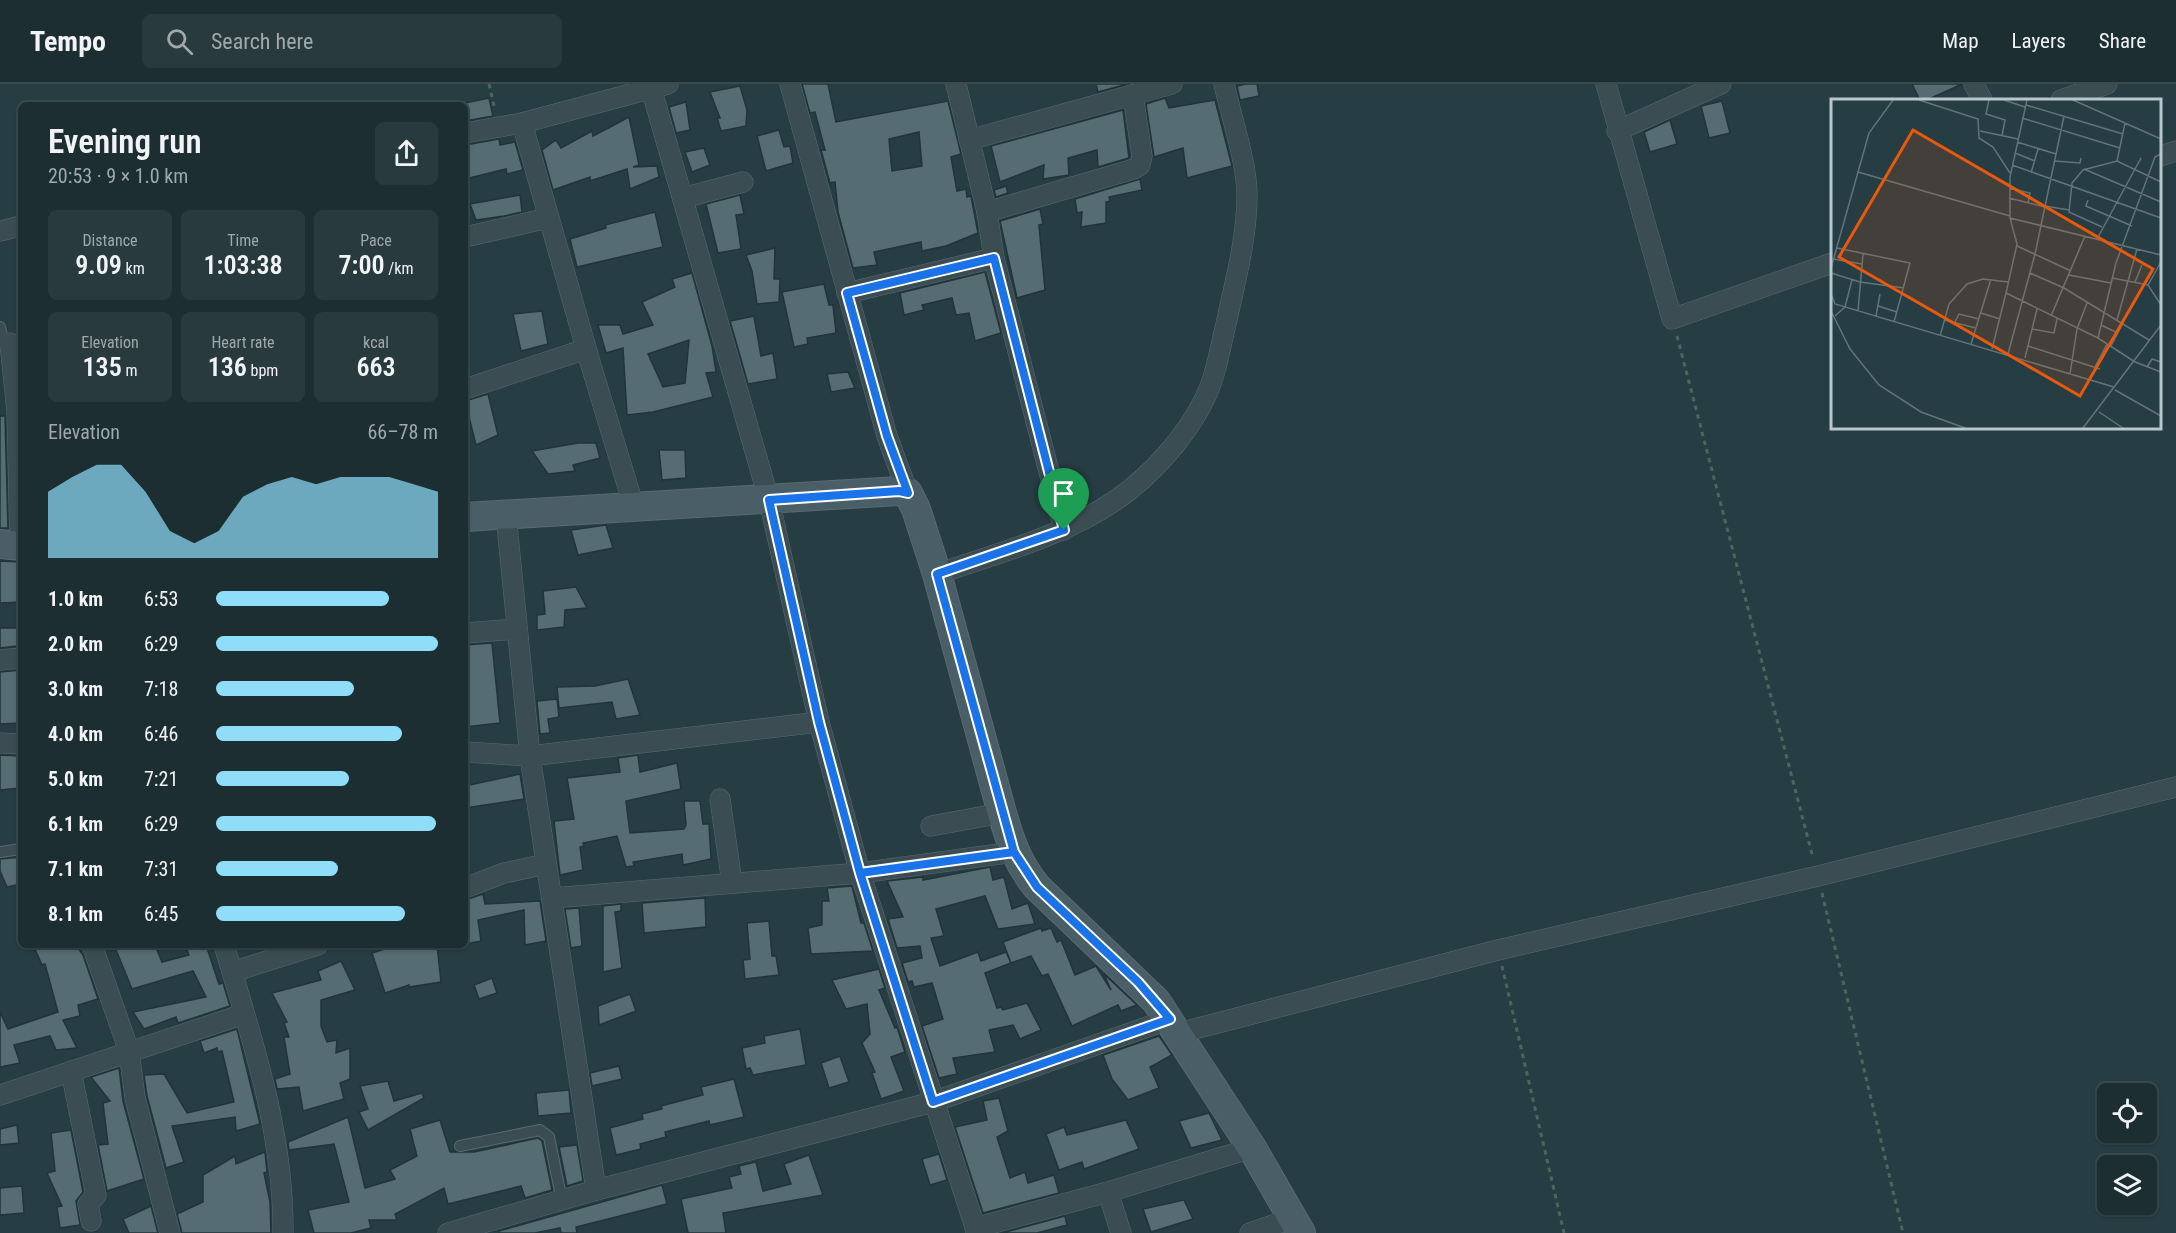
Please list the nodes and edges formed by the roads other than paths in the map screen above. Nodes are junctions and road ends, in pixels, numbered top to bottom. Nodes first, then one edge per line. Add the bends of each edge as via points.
1 (790, 84) edge
2 (957, 84) edge
3 (1172, 84) edge
4 (1224, 84) edge
5 (1606, 84) edge
6 (1720, 84) edge
7 (1974, 84) edge
8 (2107, 84) edge
9 (659, 86) edge
10 (1699, 89) edge
11 (1133, 95) junction
12 (1982, 99) edge
13 (2064, 99) edge
14 (522, 123) junction
15 (1617, 131) junction
16 (468, 133) edge
17 (969, 140) junction
18 (2176, 152) edge
19 (2161, 156) edge
20 (743, 182) dead end
21 (683, 198) junction
22 (987, 212) junction
23 (548, 218) junction
24 (18, 227) edge
25 (0, 231) edge
26 (468, 236) edge
27 (994, 258) junction
28 (1831, 264) edge
29 (847, 293) junction
30 (7, 340) edge
31 (586, 349) junction
32 (468, 388) edge
33 (908, 493) junction
34 (769, 500) junction
35 (634, 507) junction
36 (506, 515) junction
37 (468, 517) edge
38 (1064, 530) junction
39 (14, 545) edge
40 (937, 574) junction
41 (518, 629) junction
42 (468, 633) edge
43 (18, 658) edge
44 (0, 660) edge
45 (819, 722) junction
46 (0, 743) edge
47 (18, 744) edge
48 (468, 752) edge
49 (530, 756) junction
50 (2176, 787) edge
51 (720, 799) dead end
52 (1002, 813) junction
53 (931, 826) dead end
54 (18, 849) edge
55 (0, 852) edge
56 (1014, 852) junction
57 (546, 864) junction
58 (860, 873) junction
59 (732, 883) junction
60 (468, 887) edge
61 (552, 898) junction
62 (93, 948) edge
63 (225, 948) edge
64 (308, 948) edge
65 (232, 972) junction
66 (244, 1014) junction
67 (1175, 1026) junction
68 (129, 1051) junction
69 (71, 1071) junction
70 (0, 1095) edge
71 (933, 1102) junction
72 (460, 1146) dead end
73 (1252, 1148) junction
74 (597, 1190) junction
75 (1108, 1192) junction
76 (562, 1201) junction
77 (91, 1221) dead end
78 (500, 1226) edge
79 (1297, 1226) edge
80 (976, 1230) edge
81 (170, 1233) edge
82 (284, 1233) edge
83 (448, 1233) edge
84 (1121, 1233) edge
85 (1250, 1233) edge

1 - 29 street
2 - 17 street
3 - 11 street
4 - 38 street via 1247,193 1241,258 1206,398 1190,423 1140,481 1117,500
5 - 15 street
6 - 10 street
7 - 12 street
8 - 13 street
9 - 14 street
9 - 21 street
10 - 15 street
11 - 17 street
11 - 22 street via 1140,165
14 - 16 street
14 - 23 street
15 - 28 street via 1672,319
17 - 22 street
18 - 19 street
20 - 21 street
21 - 34 street
22 - 27 street
23 - 26 street
23 - 31 street
24 - 25 street
27 - 29 street
27 - 38 street
29 - 33 street via 887,436
30 - 39 street via 17,412
31 - 32 street
31 - 35 street
33 - 34 street
33 - 40 street
34 - 35 street
34 - 45 street
35 - 36 street
36 - 37 street
36 - 41 street
38 - 40 street
40 - 52 street
41 - 42 street
41 - 49 street
43 - 44 street
45 - 49 street
45 - 58 street
46 - 47 street
48 - 49 street
49 - 57 street
50 - 67 street via 1818,876
51 - 59 street
52 - 53 street
52 - 56 street
54 - 55 lane
56 - 58 street
56 - 67 street via 1037,887 1132,976
57 - 60 street via 504,873
57 - 61 street
58 - 59 street
58 - 71 street
59 - 61 street
61 - 74 street
62 - 68 street
63 - 65 street
64 - 65 street
65 - 66 street
66 - 68 street
66 - 82 street via 276,1137
67 - 71 street
67 - 73 street
68 - 69 street
68 - 81 street via 135,1098
69 - 70 street
69 - 77 street via 96,1195 88,1204
71 - 74 street
71 - 80 street
72 - 76 lane via 540,1130 549,1137
73 - 75 street
73 - 79 street
74 - 76 street
75 - 80 street
75 - 84 street
76 - 78 street
78 - 83 street
79 - 85 street

